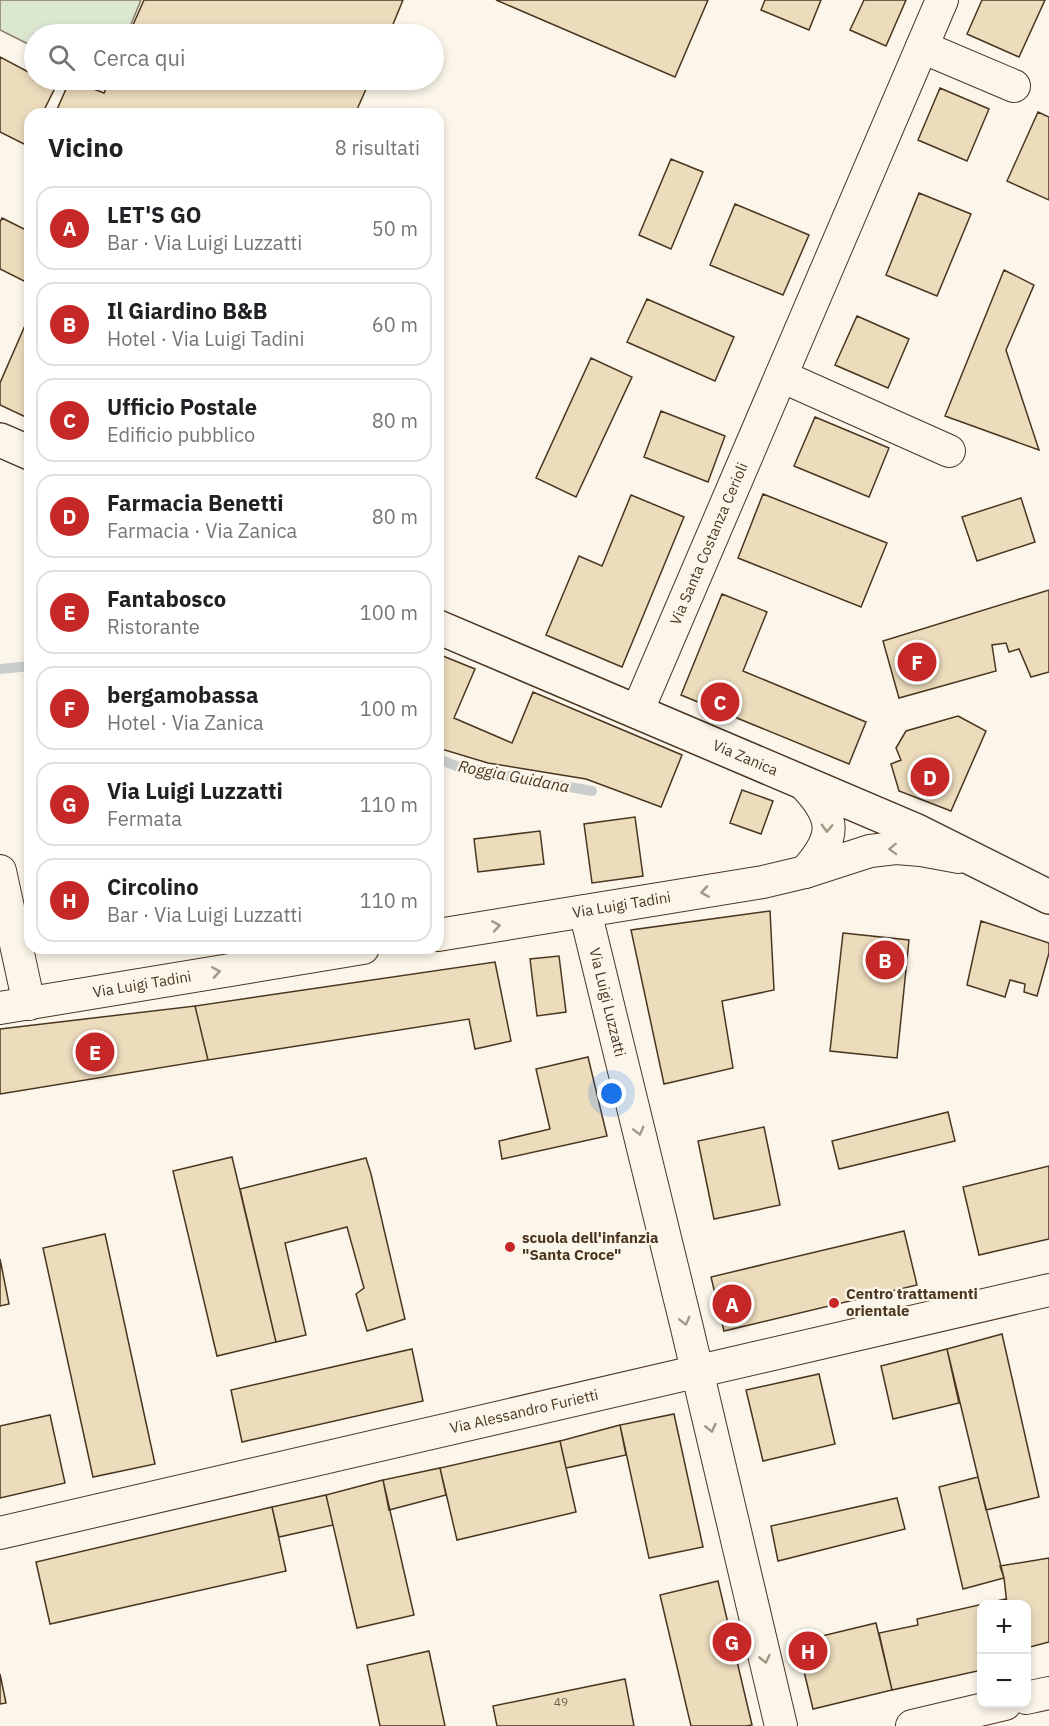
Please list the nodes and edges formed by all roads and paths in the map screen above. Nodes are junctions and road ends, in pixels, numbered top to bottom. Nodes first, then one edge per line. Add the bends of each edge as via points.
1 (942, 0) edge
2 (922, 46) junction
3 (1014, 86) dead end
4 (781, 376) junction
5 (0, 440) edge
6 (24, 450) edge
7 (949, 451) dead end
8 (444, 630) edge
9 (637, 712) junction
10 (805, 784) junction
11 (972, 860) junction
12 (0, 871) edge
13 (805, 872) junction
14 (1049, 897) edge
15 (585, 911) junction
16 (444, 935) edge
17 (327, 954) edge
18 (15, 1006) edge
19 (1049, 1290) edge
20 (697, 1372) junction
21 (0, 1533) edge
22 (1049, 1693) edge
23 (1031, 1697) edge
24 (988, 1708) edge
25 (781, 1726) edge
26 (912, 1726) edge

1 - 2 street, Via Santa Costanza Cerioli
2 - 3 street
2 - 4 street, Via Santa Costanza Cerioli
4 - 7 street
4 - 9 street, Via Santa Costanza Cerioli
5 - 6 main road
8 - 9 main road, Via Zanica
9 - 10 main road, Via Zanica
10 - 11 main road, Via Zanica via 917,831
10 -> 13 street via 820,800 829,832 825,848
11 -> 13 street, Via Luigi Tadini via 896,848 870,850
11 - 14 main road, Via Zanica
12 - 18 street, Via Luigi Tadini
13 -> 15 street, Via Luigi Tadini
16 -> 15 street, Via Luigi Tadini
15 -> 20 street, Via Luigi Luzzatti
18 -> 17 street, Via Luigi Tadini
19 - 20 street, Via Alessandro Furietti
20 - 21 street, Via Alessandro Furietti
20 -> 25 street, Via Luigi Luzzatti
22 - 23 street
24 - 26 street

